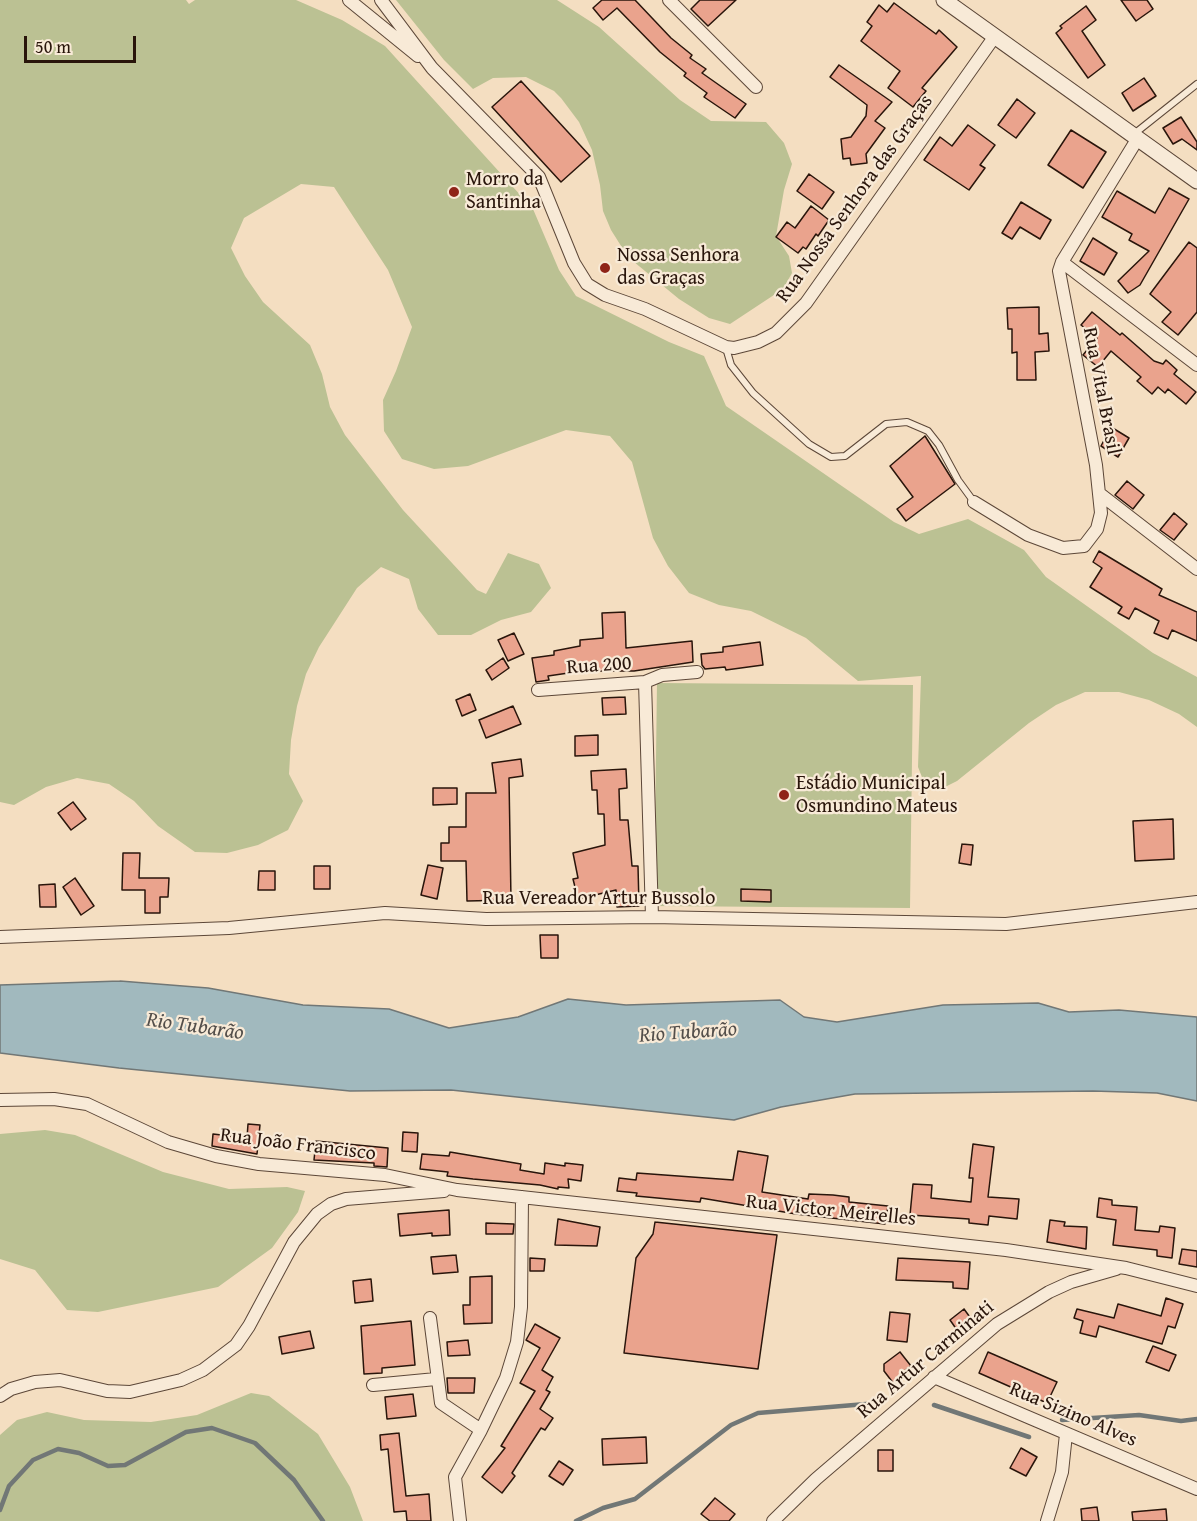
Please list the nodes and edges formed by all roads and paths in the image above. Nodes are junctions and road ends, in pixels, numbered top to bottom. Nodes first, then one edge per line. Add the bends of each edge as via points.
1 (349, 0) edge
2 (381, 0) edge
3 (669, 0) edge
4 (944, 0) edge
5 (995, 36) junction
6 (432, 68) junction
7 (1197, 84) edge
8 (756, 87) dead end
9 (1135, 137) junction
10 (1197, 181) edge
11 (1062, 262) junction
12 (726, 347) junction
13 (1197, 365) edge
14 (1100, 494) junction
15 (974, 502) joint
16 (1197, 569) edge
17 (698, 672) dead end
18 (645, 682) junction
19 (538, 690) dead end
20 (1197, 902) edge
21 (652, 917) junction
22 (0, 937) edge
23 (0, 1100) edge
24 (457, 1190) junction
25 (522, 1197) junction
26 (1126, 1268) junction
27 (1197, 1286) edge
28 (430, 1318) dead end
29 (934, 1377) junction
30 (436, 1379) junction
31 (373, 1385) dead end
32 (0, 1396) edge
33 (481, 1430) junction
34 (1066, 1434) junction
35 (1197, 1490) edge
36 (460, 1521) edge
37 (773, 1521) edge
38 (1047, 1521) edge

1 - 6 street
2 - 6 street
3 - 8 street
4 - 5 street
5 - 9 street
5 - 12 street, Rua Nossa Senhora das Graças via 790,322 758,342
6 - 12 street via 538,177 574,263 587,284 604,296 645,309
7 - 9 lane
9 - 10 street
9 - 11 street
11 - 13 street
11 - 14 street, Rua Vital Brasil via 1060,283
12 - 15 lane via 731,365 753,393 816,449 831,458 845,456 886,424 907,422 928,431
14 - 15 street, Rua Vital Brasil via 1092,540 1074,549 1028,536
14 - 16 street
17 - 18 street, Rua 200 via 662,675
18 - 19 street, Rua 200
18 - 21 street
20 - 21 street, Rua Vereador Artur Bussolo via 1006,924
21 - 22 street, Rua Vereador Artur Bussolo via 486,919 385,913 229,928
23 - 24 street, Rua João Francisco via 54,1099 87,1104 168,1142 242,1162 385,1175
24 - 25 street, Rua Victor Meirelles
24 - 32 street via 368,1196 331,1204 294,1242 236,1345 220,1359 181,1380 130,1392 60,1380 35,1382
25 - 26 street, Rua Victor Meirelles via 1006,1250
25 - 33 street via 517,1342 506,1378
26 - 27 street, Rua Victor Meirelles
26 - 29 street, Rua Artur Carminati via 1095,1273 1049,1292 998,1324
28 - 30 street
29 - 34 street, Rua Sizino Alves
29 - 37 street, Rua Artur Carminati
30 - 31 street
30 - 33 street via 441,1403
33 - 36 street via 455,1477
34 - 35 street, Rua Sizino Alves
34 - 38 street via 1060,1481

